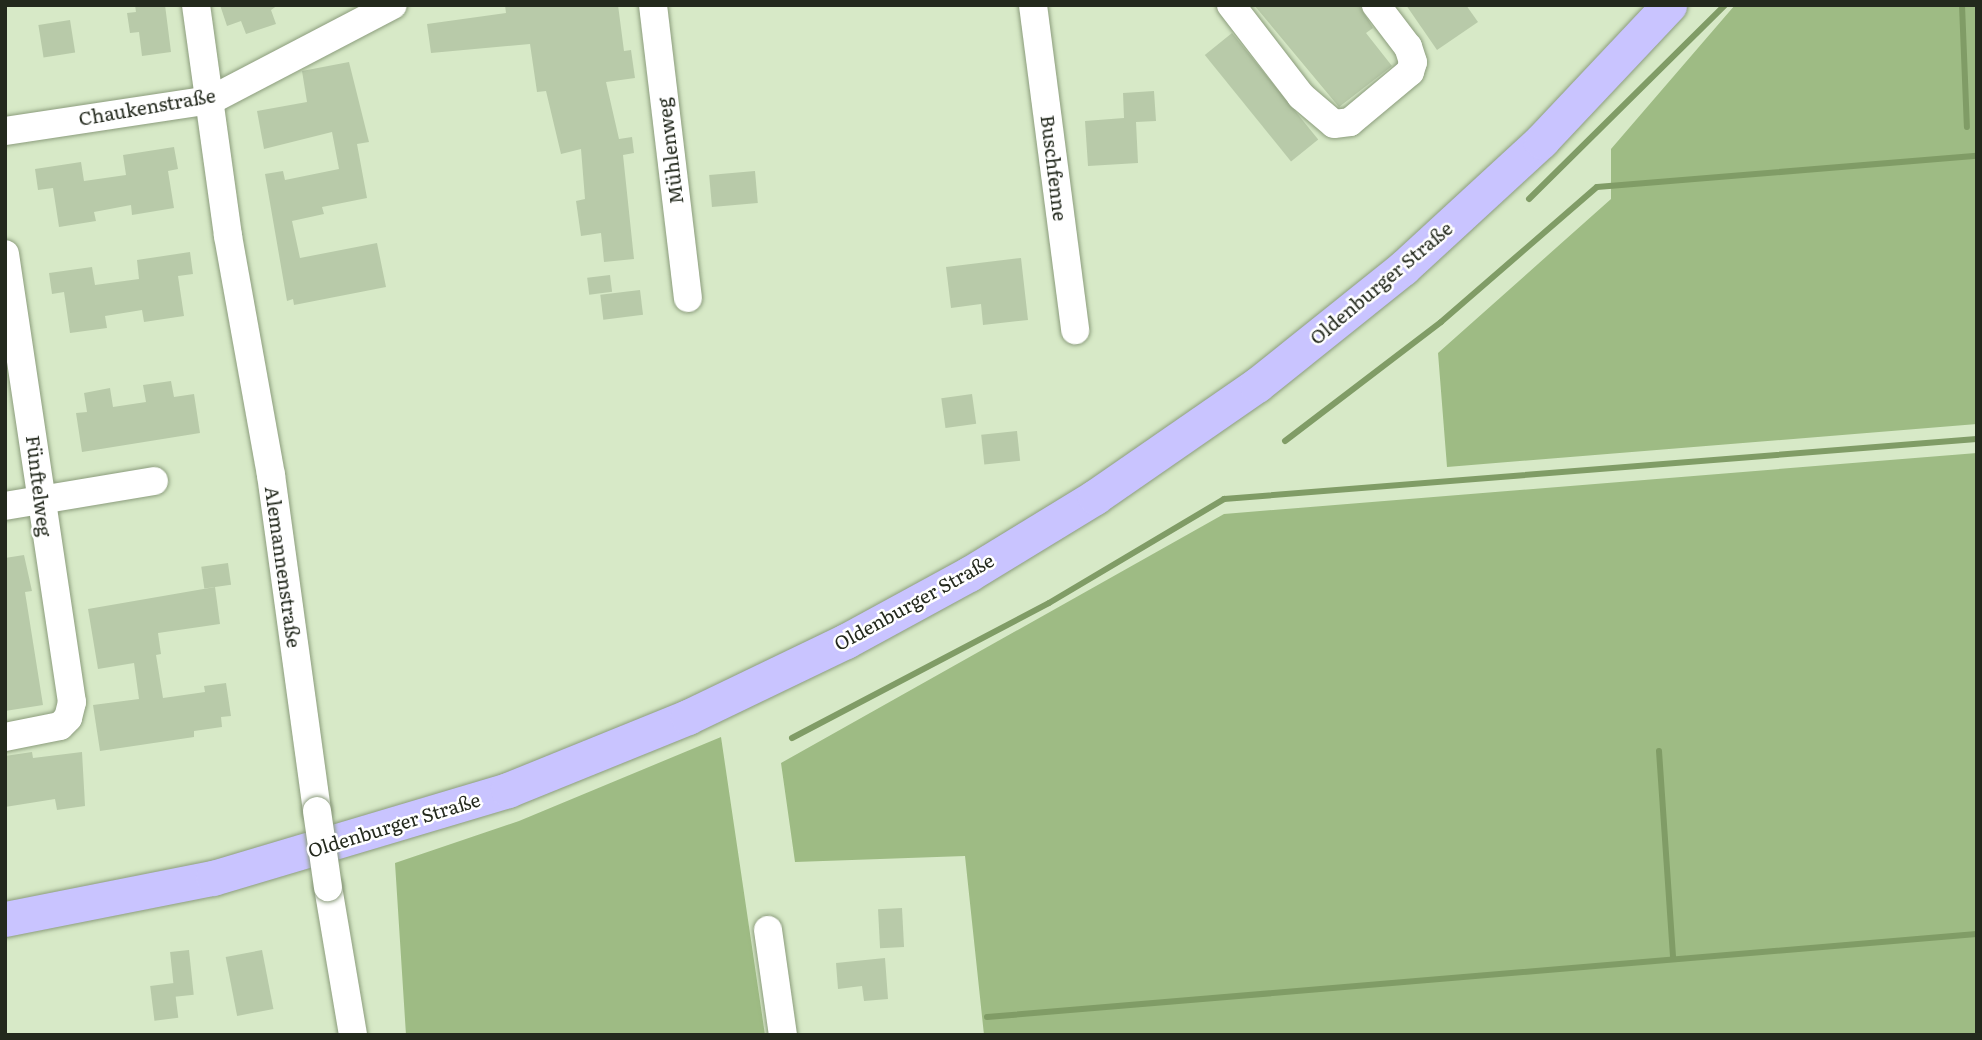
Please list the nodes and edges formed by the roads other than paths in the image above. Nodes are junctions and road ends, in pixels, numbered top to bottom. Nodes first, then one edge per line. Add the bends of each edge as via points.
1 (196, 5) edge
2 (393, 5) edge
3 (653, 5) edge
4 (1033, 5) edge
5 (1231, 5) edge
6 (1376, 5) edge
7 (1669, 5) edge
8 (211, 100) junction
9 (5, 131) edge
10 (5, 254) edge
11 (688, 298) dead end
12 (1075, 330) dead end
13 (154, 481) dead end
14 (40, 502) junction
15 (5, 506) edge
16 (5, 737) edge
17 (5, 919) edge
18 (768, 930) dead end
19 (353, 1035) edge
20 (783, 1035) edge

1 - 8 street, Alemannenstraße
2 - 8 street, Chaukenstraße
3 - 11 street, Mühlenweg
4 - 12 street, Buschfenne
5 - 6 street via 1301,96 1335,124 1350,122 1410,72 1413,62 1408,47
7 - 17 main road, Oldenburger Straße via 1541,141 1392,276 1257,385 1095,497 969,574 846,641 688,717 508,790 213,878
8 - 9 street, Chaukenstraße
8 - 19 street, Alemannenstraße, bridge via 228,236 271,475
10 - 14 street, Fünftelweg
13 - 14 street
14 - 15 street
14 - 16 street, Fünftelweg via 72,702 68,718 60,726
18 - 20 street

